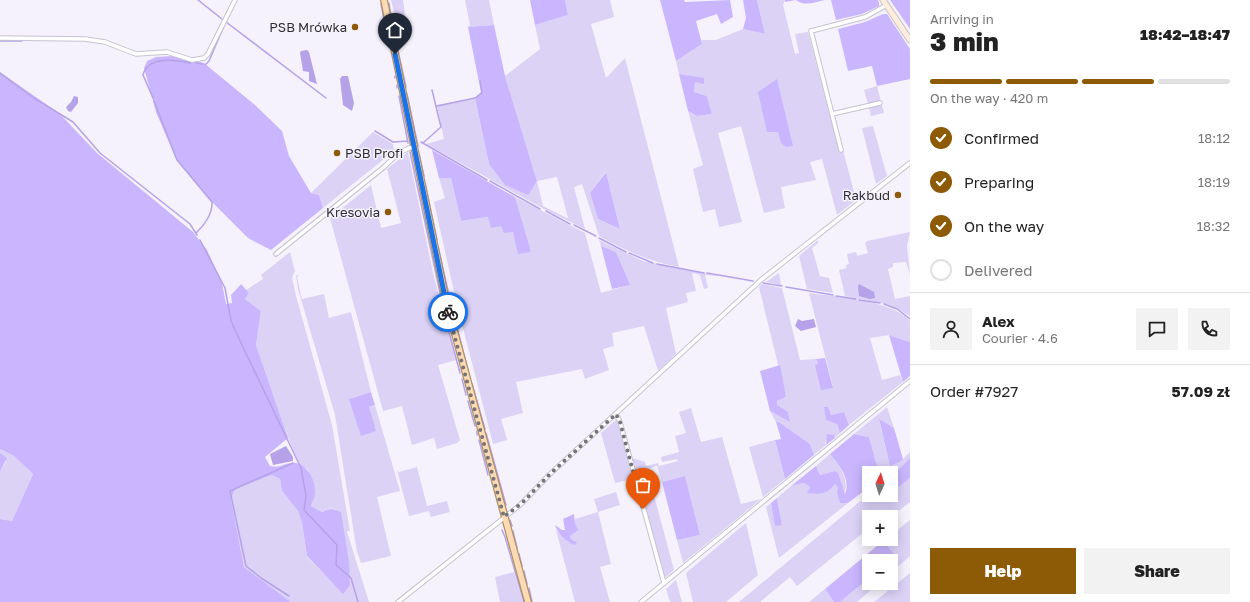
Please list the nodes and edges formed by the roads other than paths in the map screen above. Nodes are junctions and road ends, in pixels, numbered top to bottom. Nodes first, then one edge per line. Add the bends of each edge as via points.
1 (235, 0) edge
2 (384, 0) edge
3 (883, 0) edge
4 (887, 6) junction
5 (0, 38) edge
6 (910, 40) edge
7 (880, 103) dead end
8 (832, 114) junction
9 (414, 147) junction
10 (842, 150) dead end
11 (910, 163) edge
12 (276, 254) dead end
13 (910, 380) edge
14 (616, 414) junction
15 (504, 517) junction
16 (664, 583) junction
17 (398, 602) edge
18 (528, 602) edge
19 (641, 602) edge

1 - 5 street via 208,54 200,60 167,52 136,54 113,44 85,38
2 - 9 main road
3 - 4 street
4 - 6 street
4 - 8 street via 865,17 811,31
7 - 8 street
8 - 10 street
9 - 12 street via 398,154
9 - 15 main road via 449,314
11 - 14 street via 762,279
13 - 16 street
14 - 15 street
14 - 16 street
15 - 17 street
15 - 18 main road
16 - 19 street

